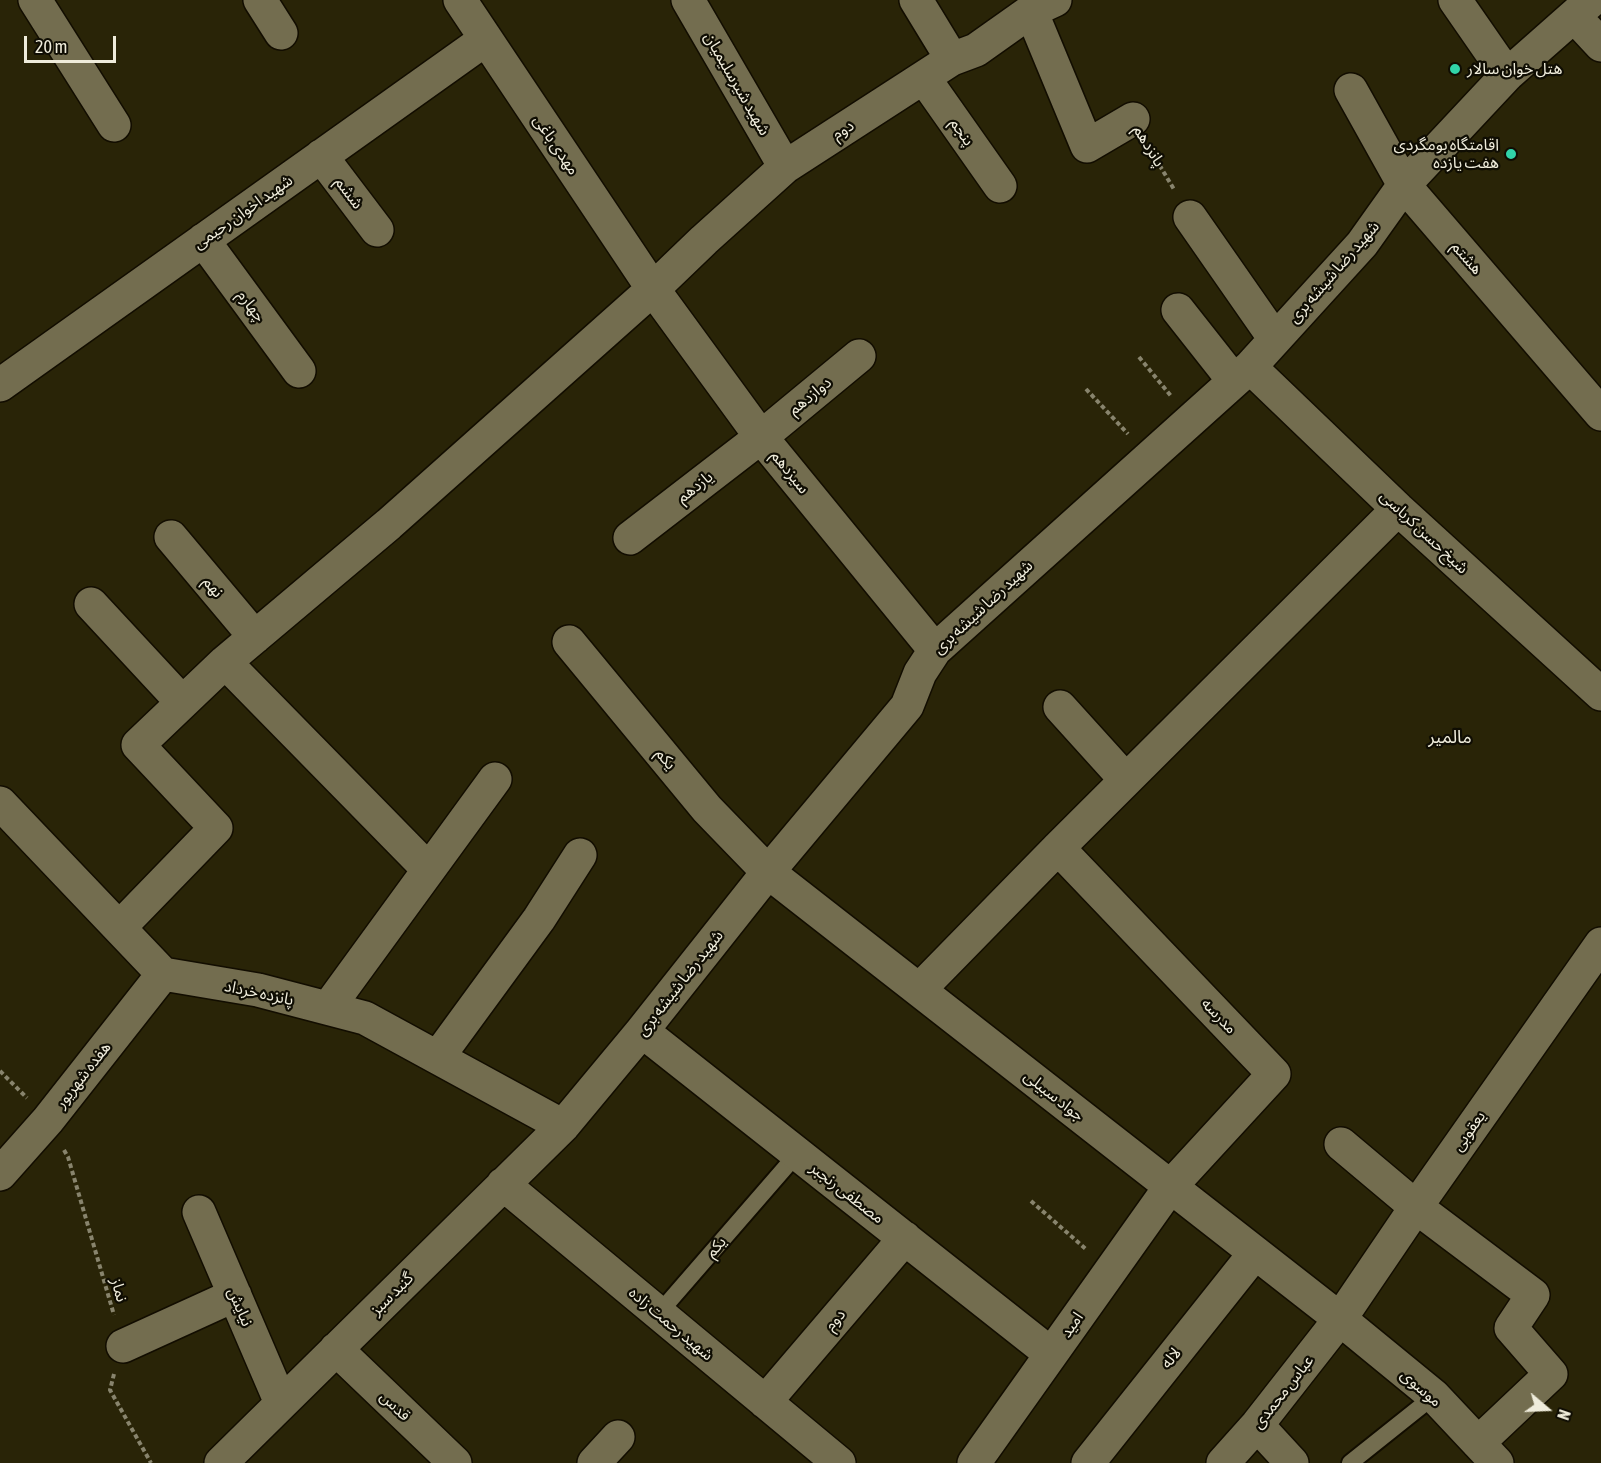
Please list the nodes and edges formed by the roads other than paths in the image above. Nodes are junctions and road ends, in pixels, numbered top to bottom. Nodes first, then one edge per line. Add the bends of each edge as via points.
1 (35, 0) edge
2 (260, 0) edge
3 (460, 0) edge
4 (688, 0) edge
5 (916, 0) edge
6 (1455, 0) edge
7 (1043, 5) edge
8 (1583, 8) edge
9 (281, 33) dead end
10 (486, 39) junction
11 (1601, 45) edge
12 (952, 59) junction
13 (1507, 75) junction
14 (924, 78) junction
15 (1351, 90) dead end
16 (1132, 119) road end
17 (114, 125) dead end
18 (321, 156) junction
19 (785, 167) junction
20 (1404, 185) junction
21 (1000, 186) dead end
22 (1190, 218) road end
23 (377, 230) dead end
24 (202, 240) junction
25 (653, 289) junction
26 (1179, 310) dead end
27 (1275, 339) junction
28 (859, 356) dead end
29 (299, 371) dead end
30 (1242, 374) junction
31 (0, 385) edge
32 (1601, 414) edge
33 (761, 437) junction
34 (1398, 509) junction
35 (171, 537) dead end
36 (630, 538) dead end
37 (91, 604) dead end
38 (255, 637) junction
39 (569, 642) dead end
40 (935, 650) junction
41 (225, 662) junction
42 (1601, 694) edge
43 (182, 702) junction
44 (1060, 707) dead end
45 (495, 779) dead end
46 (1126, 780) junction
47 (0, 803) edge
48 (1058, 848) junction
49 (580, 855) dead end
50 (429, 868) junction
51 (768, 872) junction
52 (119, 928) junction
53 (1600, 949) edge
54 (163, 974) junction
55 (919, 990) junction
56 (328, 1008) junction
57 (642, 1031) junction
58 (438, 1057) junction
59 (563, 1126) junction
60 (1341, 1144) dead end
61 (797, 1154) junction
62 (0, 1174) edge
63 (503, 1184) junction
64 (1170, 1187) junction
65 (1416, 1207) junction
66 (199, 1212) dead end
67 (904, 1238) junction
68 (1255, 1253) junction
69 (235, 1295) junction
70 (659, 1313) junction
71 (1340, 1319) junction
72 (123, 1346) road end
73 (336, 1350) junction
74 (1051, 1354) junction
75 (1434, 1396) junction
76 (765, 1402) junction
77 (281, 1403) junction
78 (1257, 1425) junction
79 (618, 1437) dead end
80 (1487, 1453) edge
81 (220, 1463) edge
82 (455, 1463) edge
83 (594, 1463) edge
84 (839, 1463) edge
85 (974, 1463) edge
86 (1088, 1463) edge
87 (1223, 1463) edge
88 (1292, 1463) edge
89 (1350, 1463) edge

1 - 17 street
2 - 9 street
3 - 10 street, مهدی باغی
4 - 19 street, شهید شیرسلیمیان
5 - 12 street
6 - 13 street
7 - 12 street, دوم via 976,50
7 - 16 street, پانزدهم via 1087,146
8 - 11 street
8 - 13 street, شهید رضا شیشه بری
10 - 18 street, شهید اخوان رحیمی
10 - 25 street, مهدی باغی
12 - 14 street, دوم
13 - 20 street, شهید رضا شیشه بری
14 - 19 street, دوم
14 - 21 street, پنجم
15 - 20 street, هشتم
18 - 23 street, ششم
18 - 24 street, شهید اخوان رحیمی
19 - 25 street, دوم
20 - 27 street, شهید رضا شیشه بری via 1362,244
20 - 32 street, هشتم
22 - 27 street
24 - 29 street, چهارم
24 - 31 street, شهید اخوان رحیمی
25 - 33 street, سیزدهم
25 - 38 street, دوم via 389,524
26 - 30 street, شیخ حسن کرباسی
27 - 30 street, شهید رضا شیشه بری
28 - 33 street, دوازدهم
30 - 34 street, شیخ حسن کرباسی
30 - 40 street, شهید رضا شیشه بری
33 - 36 street, یازدهم
33 - 40 street, سیزدهم
34 - 42 street, شیخ حسن کرباسی
34 - 46 street
35 - 38 street, نهم
37 - 43 street
38 - 41 street, دوم
39 - 51 street, یکم via 707,809
40 - 51 street, شهید رضا شیشه بری via 920,673 907,706
41 - 43 street, دوم
41 - 50 street
43 - 52 street, دوم via 138,745 216,828
44 - 46 street
45 - 50 street
46 - 48 street
47 - 52 street
48 - 55 street
48 - 64 street, مدرسه via 1274,1074
49 - 58 street via 539,920
50 - 56 street
51 - 55 street, جواد سبیلی
51 - 57 street, شهید رضا شیشه بری
52 - 54 street
53 - 65 street, یعقوبی
54 - 56 street, پانزده خرداد via 258,990
54 - 62 street, هفده شهریور via 48,1120
55 - 64 street, جواد سبیلی
56 - 58 street, پانزده خرداد via 365,1018
57 - 59 street, شهید رضا شیشه بری
57 - 61 street, مصطفی رنجبر
58 - 59 street, پانزده خرداد
59 - 63 street, گنبد سبز
60 - 65 street
61 - 67 street, مصطفی رنجبر
61 - 70 lane, یکم
63 - 70 street, شهید رحمت زاده
63 - 73 street, گنبد سبز
64 - 68 street, جواد سبیلی
64 - 74 street, امید
65 - 71 street, یعقوبی
65 - 80 street via 1533,1295 1511,1328 1551,1374
66 - 69 street, نیایش
67 - 74 street, مصطفی رنجبر
67 - 76 street, دوم
68 - 71 street, جواد سبیلی
68 - 86 street, لاله
69 - 72 street
69 - 77 street, نیایش
70 - 76 street, شهید رحمت زاده
71 - 75 street, موسوی
71 - 78 street, عباس محمدی
73 - 77 street, گنبد سبز
73 - 82 street, قدس
74 - 85 street, امید
75 - 80 street, موسوی
75 - 89 lane
76 - 84 street, شهید رحمت زاده
77 - 81 street, گنبد سبز
78 - 87 street, عباس محمدی
78 - 88 street
79 - 83 street

